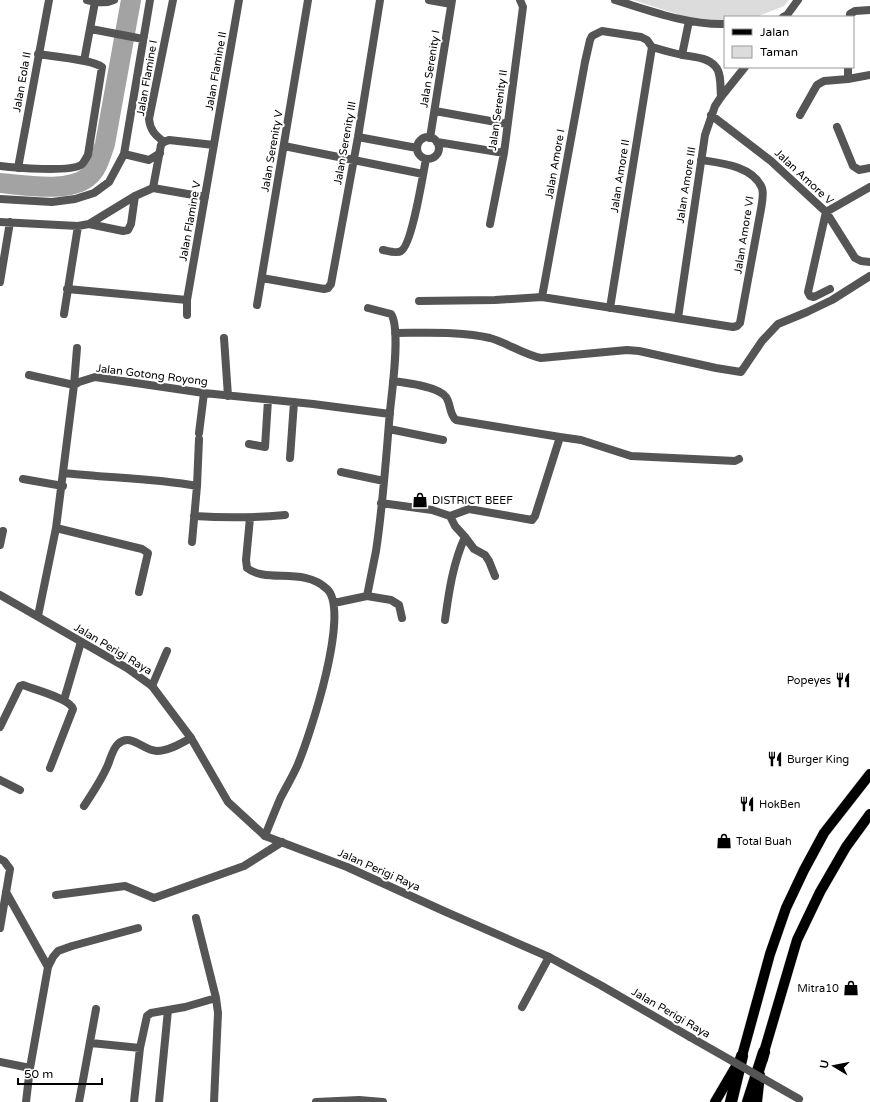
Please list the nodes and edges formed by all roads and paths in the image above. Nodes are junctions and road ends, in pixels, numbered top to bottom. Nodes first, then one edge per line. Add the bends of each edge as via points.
1 (49, 0) edge
2 (114, 0) edge
3 (150, 0) edge
4 (173, 0) edge
5 (239, 0) edge
6 (308, 0) edge
7 (380, 0) edge
8 (429, 0) edge
9 (520, 0) edge
10 (614, 0) edge
11 (798, 0) edge
12 (91, 1) edge
13 (452, 2) edge
14 (870, 10) edge
15 (785, 16) edge
16 (850, 16) edge
17 (689, 22) junction
18 (724, 24) edge
19 (91, 29) junction
20 (139, 38) junction
21 (652, 47) junction
22 (38, 54) junction
23 (682, 55) junction
24 (84, 61) junction
25 (744, 68) edge
26 (848, 68) edge
27 (870, 75) edge
28 (848, 79) junction
29 (720, 97) junction
30 (435, 111) junction
31 (711, 115) junction
32 (800, 115) dead end
33 (507, 124) junction
34 (837, 127) dead end
35 (358, 137) junction
36 (434, 140) junction
37 (164, 142) junction
38 (214, 145) junction
39 (284, 146) junction
40 (417, 148) junction
41 (504, 153) junction
42 (124, 154) junction
43 (160, 154) junction
44 (426, 159) junction
45 (149, 160) junction
46 (701, 160) junction
47 (354, 161) junction
48 (0, 166) edge
49 (18, 168) junction
50 (870, 168) edge
51 (156, 172) junction
52 (423, 174) junction
53 (870, 187) edge
54 (153, 188) junction
55 (135, 196) junction
56 (205, 197) junction
57 (0, 199) edge
58 (826, 212) junction
59 (0, 222) edge
60 (10, 222) junction
61 (89, 224) junction
62 (490, 224) dead end
63 (78, 226) junction
64 (383, 250) dead end
65 (870, 262) edge
66 (870, 276) edge
67 (262, 278) junction
68 (0, 282) edge
69 (67, 289) junction
70 (830, 289) dead end
71 (542, 297) junction
72 (187, 300) junction
73 (419, 301) dead end
74 (257, 306) dead end
75 (368, 308) dead end
76 (610, 308) junction
77 (64, 314) dead end
78 (187, 315) dead end
79 (678, 318) junction
80 (395, 333) junction
81 (224, 338) dead end
82 (77, 348) dead end
83 (29, 375) dead end
84 (393, 381) junction
85 (74, 385) junction
86 (204, 393) junction
87 (228, 396) junction
88 (268, 400) junction
89 (294, 402) junction
90 (390, 414) junction
91 (389, 428) junction
92 (560, 437) junction
93 (443, 440) dead end
94 (249, 444) dead end
95 (290, 458) dead end
96 (739, 459) dead end
97 (64, 472) junction
98 (341, 472) dead end
99 (23, 479) dead end
100 (384, 480) junction
101 (62, 486) junction
102 (197, 486) junction
103 (381, 503) junction
104 (285, 514) dead end
105 (194, 516) junction
106 (450, 516) junction
107 (250, 518) junction
108 (56, 528) junction
109 (3, 531) dead end
110 (465, 537) junction
111 (192, 542) dead end
112 (0, 546) edge
113 (495, 576) dead end
114 (139, 592) dead end
115 (0, 595) edge
116 (367, 596) junction
117 (334, 603) junction
118 (38, 616) junction
119 (402, 618) dead end
120 (445, 620) dead end
121 (81, 642) junction
122 (167, 651) dead end
123 (152, 686) junction
124 (64, 700) junction
125 (0, 727) edge
126 (191, 738) junction
127 (50, 768) dead end
128 (870, 774) edge
129 (0, 780) edge
130 (20, 790) dead end
131 (84, 806) dead end
132 (870, 814) edge
133 (265, 836) junction
134 (282, 842) junction
135 (0, 859) edge
136 (6, 892) junction
137 (56, 895) dead end
138 (196, 918) dead end
139 (0, 928) edge
140 (138, 928) dead end
141 (549, 957) junction
142 (48, 968) junction
143 (216, 998) junction
144 (522, 1007) dead end
145 (96, 1009) dead end
146 (168, 1010) junction
147 (91, 1043) junction
148 (140, 1048) junction
149 (764, 1052) junction
150 (742, 1056) junction
151 (0, 1062) edge
152 (30, 1068) junction
153 (802, 1101) edge
154 (26, 1102) edge
155 (78, 1102) edge
156 (134, 1102) edge
157 (159, 1102) edge
158 (214, 1102) edge
159 (316, 1102) edge
160 (382, 1102) edge
161 (715, 1102) edge
162 (731, 1102) edge
163 (748, 1102) edge
164 (757, 1102) edge

1 - 22 street, Jalan Eola II
2 - 12 street
3 - 20 street
4 - 37 street, Jalan Flamine I via 149,119 155,135
5 - 38 street, Jalan Flamine II
6 - 39 street, Jalan Serenity V
7 - 35 street, Jalan Serenity III
8 - 13 street, Jalan Serenity I
9 - 33 street, Jalan Serenity II via 523,7
10 - 17 street
11 - 15 street
12 - 19 street
13 - 30 street, Jalan Serenity I
14 - 16 street via 855,11
17 - 18 street
17 - 23 street
19 - 20 street
19 - 24 street
20 - 42 street
21 - 23 street
21 - 71 street, Jalan Amore I via 641,37 602,31 590,40
21 - 76 street, Jalan Amore II
22 - 24 street
22 - 49 street, Jalan Eola II
23 - 29 street via 701,58 716,66 720,80
24 - 49 street via 99,64 102,69 88,155 82,164 72,168
25 - 29 street, Jalan Amore III
26 - 28 street
27 - 28 street
28 - 32 street via 824,81 817,85
29 - 31 street, Jalan Amore III
30 - 33 street
30 - 36 street, Jalan Serenity I
31 - 46 street, Jalan Amore III
31 - 58 street, Jalan Amore V via 771,161
33 - 41 street, Jalan Serenity II
34 - 50 street via 853,166 859,170
35 - 40 street
35 - 47 street, Jalan Serenity III
36 - 40 street via 423,139
36 - 41 street
36 - 44 street via 438,146 437,154
37 - 38 street via 169,140
37 - 43 street
38 - 56 street, Jalan Flamine V
39 - 47 street
39 - 67 street, Jalan Serenity V
40 - 44 street via 420,155
41 - 62 street, Jalan Serenity II
42 - 45 street
42 - 57 street via 109,182 94,193 52,202
43 - 45 street
43 - 51 street
44 - 52 street
45 - 51 street
46 - 79 street, Jalan Amore III
46 - 79 street, Jalan Amore VI via 746,170 762,187 763,197 740,323 733,326
47 - 52 street
47 - 67 street, Jalan Serenity III via 331,284 328,288
48 - 49 street
51 - 54 street
52 - 64 street via 408,242 399,252
53 - 58 street
54 - 55 street
54 - 56 street
55 - 61 street
55 - 61 street via 128,230
56 - 72 street, Jalan Flamine V
58 - 65 street, Jalan Amore V via 855,258
58 - 70 street via 808,292 814,297
59 - 60 street
60 - 63 street
60 - 68 street
61 - 63 street
63 - 69 street
66 - 80 street via 832,300 778,324 762,341 741,372 639,351 618,350 541,358 478,335
67 - 74 street, Jalan Serenity V
69 - 72 street
69 - 77 street
71 - 73 street
71 - 76 street
72 - 78 street, Jalan Flamine V
75 - 80 street via 391,314
76 - 79 street
80 - 84 street
81 - 87 street
82 - 85 street
83 - 85 street
84 - 90 street
84 - 92 street via 431,388 443,394 456,420
85 - 86 street, Jalan Gotong Royong via 95,377
85 - 97 street
86 - 87 street, Jalan Gotong Royong
86 - 102 street
87 - 88 street, Jalan Gotong Royong
88 - 89 street, Jalan Gotong Royong
88 - 94 street via 265,447
89 - 90 street, Jalan Gotong Royong
89 - 95 street
90 - 91 street
91 - 93 street
91 - 100 street
92 - 96 street via 581,440 631,456 735,461
92 - 106 street via 532,520 469,509
97 - 101 street
97 - 102 street
98 - 100 street
99 - 101 street
100 - 103 street
101 - 108 street
102 - 105 street
103 - 106 street via 432,510
103 - 116 street via 376,552
104 - 107 street
105 - 107 street
105 - 111 street
106 - 110 street
107 - 117 street via 247,568 270,575 294,576 316,581 328,590
108 - 114 street via 142,549 148,553
108 - 118 street
109 - 112 street
110 - 113 street via 474,549 485,555
110 - 120 street via 458,552
115 - 118 street, Jalan Perigi Raya
116 - 117 street
116 - 119 street via 391,600 399,605
117 - 133 street via 334,629 313,723 298,764
118 - 121 street, Jalan Perigi Raya
121 - 123 street, Jalan Perigi Raya via 127,668
121 - 124 street
122 - 123 street
123 - 126 street, Jalan Perigi Raya
124 - 125 street via 20,686
124 - 127 street via 73,709
126 - 131 street via 164,751 155,751 132,740 124,740 117,745
126 - 133 street, Jalan Perigi Raya via 228,802
128 - 150 main road via 824,833 786,908 770,954
129 - 130 street
132 - 149 main road via 846,847 820,892 797,940
133 - 134 street, Jalan Perigi Raya
134 - 137 street via 244,866 154,898 125,886
134 - 141 street, Jalan Perigi Raya via 347,867
135 - 136 street via 10,869
136 - 139 street
136 - 142 street
138 - 143 street
140 - 142 street via 58,951
141 - 144 street
141 - 153 street, Jalan Perigi Raya, bridge
142 - 152 street
143 - 146 street
143 - 158 street via 218,1013
145 - 147 street
146 - 148 street via 149,1013 146,1016
146 - 157 street
147 - 148 street
147 - 155 street
148 - 156 street
149 - 163 highway
149 - 164 main road
150 - 161 main road
150 - 162 highway
151 - 152 street
152 - 154 street
159 - 160 street

